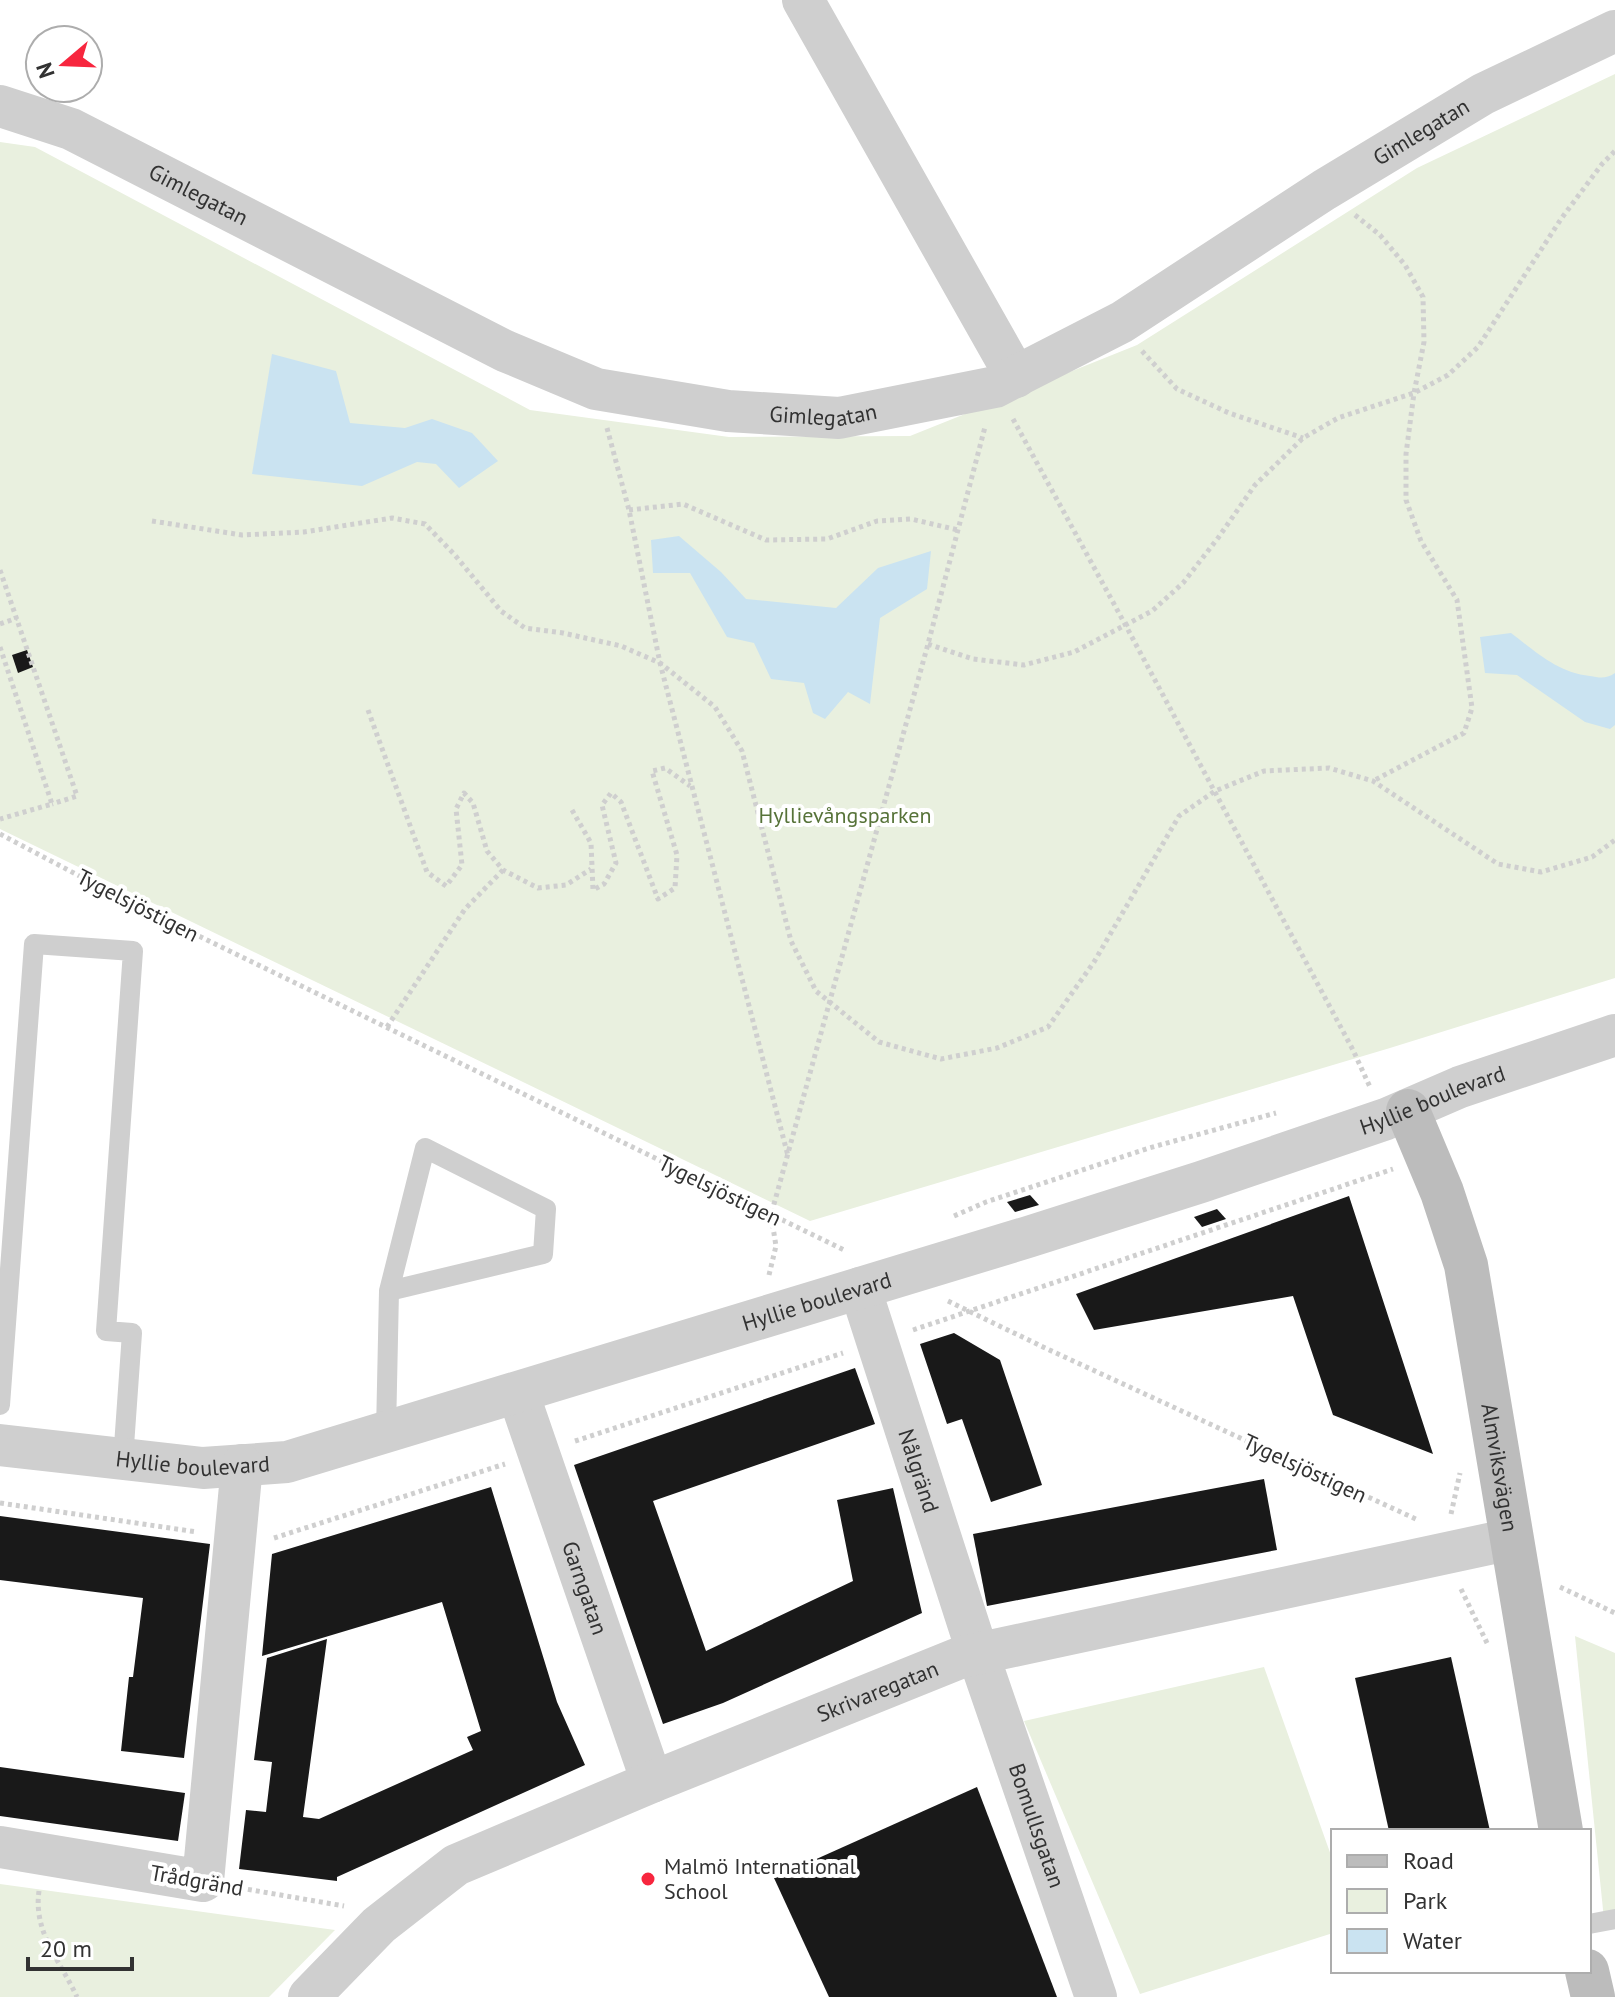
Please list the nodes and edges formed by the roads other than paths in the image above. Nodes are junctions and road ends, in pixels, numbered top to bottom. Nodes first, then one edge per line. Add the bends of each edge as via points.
1 (803, 0) edge
2 (1615, 31) edge
3 (0, 106) edge
4 (1006, 382) junction
5 (1615, 1035) edge
6 (1397, 1115) junction
7 (868, 1272) junction
8 (389, 1291) junction
9 (518, 1393) junction
10 (0, 1405) edge
11 (386, 1432) junction
12 (0, 1445) edge
13 (123, 1460) junction
14 (242, 1465) junction
15 (1514, 1552) junction
16 (978, 1654) junction
17 (652, 1782) junction
18 (1561, 1829) edge
19 (0, 1847) edge
20 (1615, 1919) edge
21 (1591, 1924) edge
22 (1587, 1973) edge
23 (309, 1997) edge
24 (1096, 1997) edge
25 (1593, 1997) edge

1 - 4 street
2 - 4 street, Gimlegatan via 1483,94 1122,322
3 - 4 street, Gimlegatan via 71,129 505,351 596,389 728,411 839,418
5 - 6 street, Hyllie boulevard via 1460,1087
6 - 7 street, Hyllie boulevard via 1201,1182
6 - 15 street, Almviksvägen via 1442,1192 1466,1265
7 - 9 street, Hyllie boulevard
7 - 16 street, Nålgränd via 877,1342
8 - 8 lane via 543,1254 546,1209 425,1148
8 - 11 lane
9 - 11 street, Hyllie boulevard
9 - 17 street, Garngatan
10 - 13 lane via 34,944 133,951 106,1331 132,1333
11 - 14 street, Hyllie boulevard via 287,1462
12 - 13 street, Hyllie boulevard
13 - 14 street, Hyllie boulevard via 203,1468
14 - 19 street, Trådgränd via 203,1881
15 - 16 street, Skrivaregatan via 1447,1543
15 - 18 street, Almviksvägen
16 - 17 street, Skrivaregatan
16 - 24 street, Bomullsgatan
17 - 23 street, Skrivaregatan via 456,1865 379,1925
20 - 21 lane
22 - 25 street

